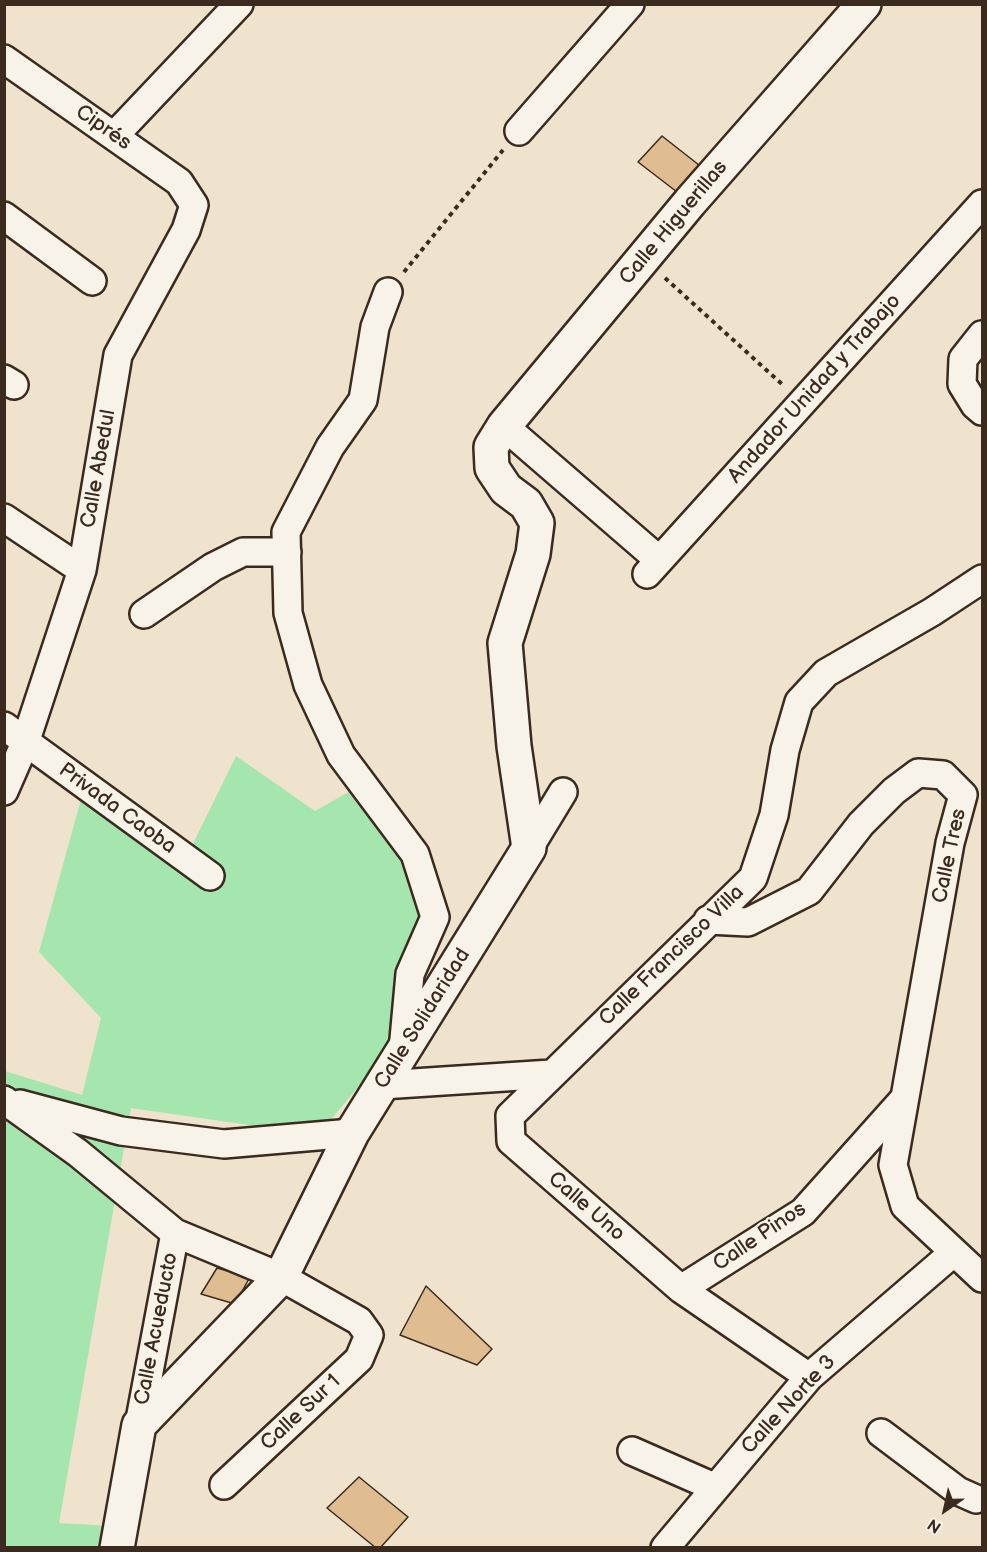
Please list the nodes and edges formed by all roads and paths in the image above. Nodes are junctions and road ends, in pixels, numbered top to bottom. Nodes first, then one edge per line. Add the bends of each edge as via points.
1 (239, 4) edge
2 (630, 4) edge
3 (864, 4) edge
4 (4, 59) edge
5 (519, 131) joint
6 (114, 136) junction
7 (982, 204) edge
8 (194, 205) joint
9 (4, 216) edge
10 (643, 259) junction
11 (92, 281) dead end
12 (388, 292) joint
13 (982, 335) edge
14 (802, 402) junction
15 (982, 411) edge
16 (498, 437) junction
17 (4, 518) edge
18 (287, 552) junction
19 (82, 570) junction
20 (982, 579) edge
21 (144, 614) dead end
22 (15, 735) edge
23 (4, 791) edge
24 (563, 792) dead end
25 (529, 848) junction
26 (210, 876) dead end
27 (708, 920) junction
28 (403, 1050) junction
29 (551, 1074) junction
30 (382, 1085) junction
31 (905, 1098) junction
32 (4, 1100) edge
33 (510, 1116) joint
34 (352, 1133) junction
35 (175, 1233) junction
36 (953, 1253) junction
37 (281, 1277) junction
38 (982, 1278) edge
39 (681, 1289) junction
40 (809, 1377) junction
41 (139, 1425) junction
42 (881, 1433) dead end
43 (632, 1451) dead end
44 (224, 1485) dead end
45 (714, 1487) junction
46 (980, 1499) edge
47 (117, 1548) edge
48 (665, 1548) edge

1 - 6 street
2 - 5 street
3 - 10 main road, Calle Higuerillas
4 - 6 street, Ciprés
5 - 12 path
6 - 8 street, Ciprés via 179,182
7 - 14 street, Andador Unidad y Trabajo
8 - 19 street, Calle Abedul via 186,231 118,355
9 - 11 street
10 - 14 path
10 - 16 main road, Calle Higuerillas
12 - 18 street via 375,327 363,400 330,447 286,532
13 - 15 street via 963,359 962,384
14 - 16 street, Andador Unidad y Trabajo via 653,567
16 - 25 main road via 492,468 506,489 526,504 537,523 533,554 505,643 514,746
17 - 19 street
18 - 21 street via 243,552 213,567
18 - 28 street via 288,613 308,685 341,755 416,854 435,917 410,974
19 - 22 street, Calle Abedul
20 - 27 street, Calle Francisco Villa via 826,673 799,702 785,750 774,815 753,878
22 - 23 street, Calle Abedul
22 - 26 street, Privada Caoba
24 - 25 street
25 - 28 main road, Calle Solidaridad
27 - 29 street, Calle Francisco Villa
27 - 31 street, Calle Tres via 748,922 809,891 861,824 894,791 918,773 943,775 963,795 950,843
28 - 30 main road, Calle Solidaridad
29 - 30 street
29 - 33 street, Calle Francisco Villa
30 - 34 main road, Calle Solidaridad
31 - 36 street, Calle Tres via 893,1165 905,1206
31 - 39 street, Calle Pinos via 803,1212
32 - 34 street via 121,1131 224,1144
32 - 35 street via 78,1153
33 - 39 street, Calle Uno via 511,1141
34 - 37 main road, Calle Solidaridad
35 - 37 street
35 - 41 street, Calle Acueducto
36 - 38 street
36 - 40 street, Calle Norte 3
37 - 41 main road, Calle Solidaridad
37 - 44 street, Calle Sur 1 via 359,1321 369,1335 359,1359
39 - 40 street, Calle Uno
40 - 45 street, Calle Norte 3
41 - 47 main road
42 - 46 street via 958,1491
43 - 45 street
45 - 48 street, Calle Norte 3

